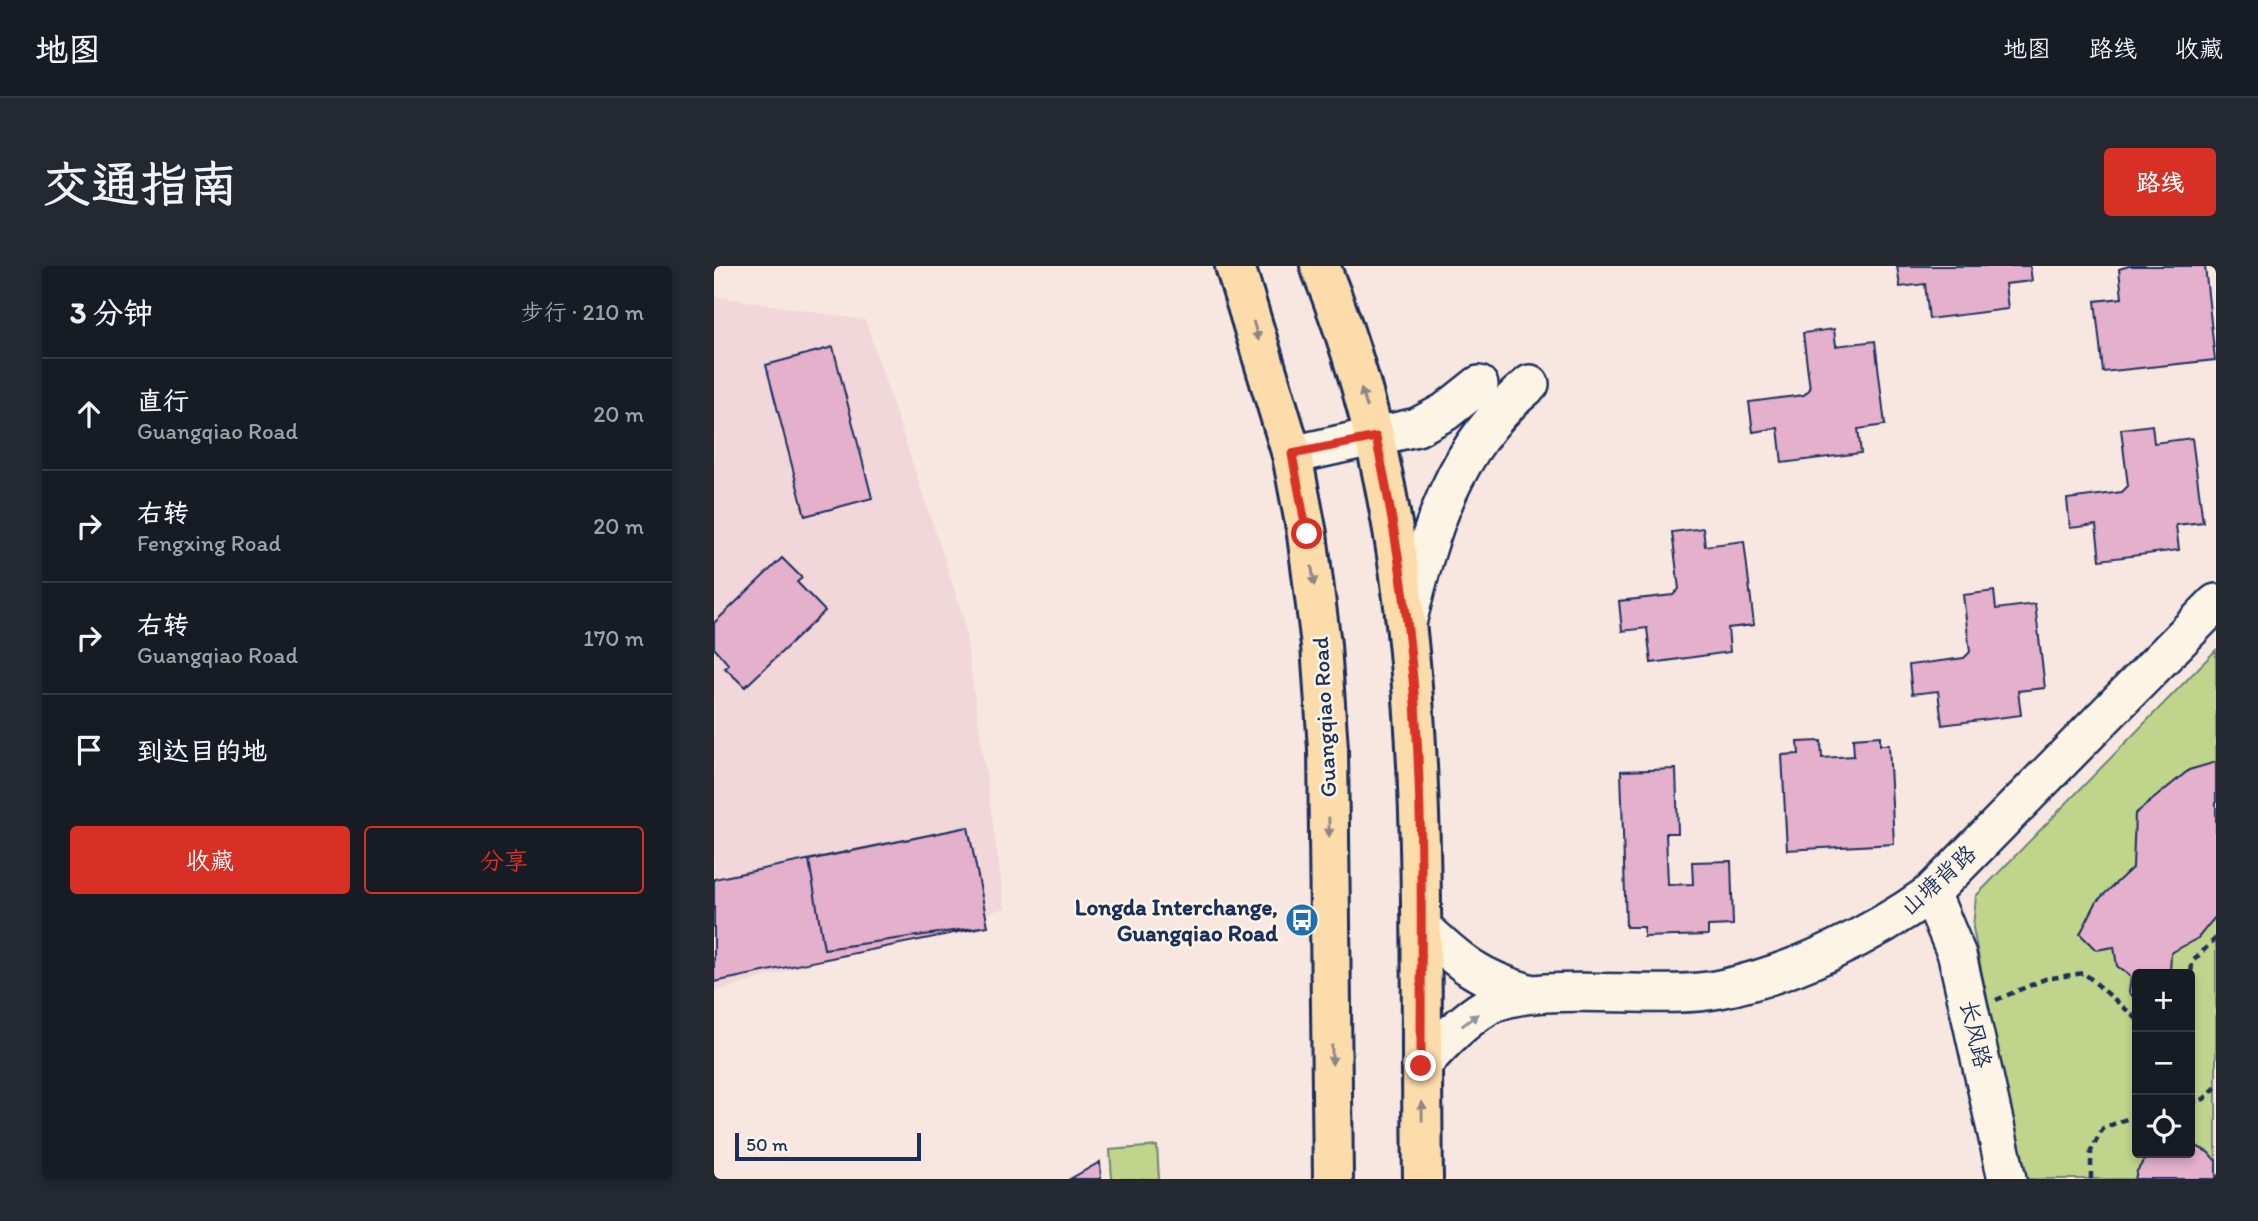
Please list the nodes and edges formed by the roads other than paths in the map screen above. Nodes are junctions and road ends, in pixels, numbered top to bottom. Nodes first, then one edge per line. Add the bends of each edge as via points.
1 (1234, 266) edge
2 (1320, 266) edge
3 (1530, 384) dead end
4 (1479, 385) dead end
5 (1376, 437) junction
6 (1292, 454) junction
7 (2216, 603) edge
8 (1407, 624) junction
9 (1931, 893) junction
10 (1421, 926) junction
11 (1532, 994) junction
12 (1421, 1066) junction
13 (1333, 1179) edge
14 (1423, 1179) edge
15 (2007, 1179) edge

1 -> 6 main road, Guangqiao Road
5 -> 2 main road
3 - 8 street via 1506,403 1458,466 1429,538
4 - 5 street via 1426,422
5 - 6 street
5 - 8 main road via 1394,520
6 -> 13 main road, Guangqiao Road via 1316,604 1328,748
7 - 9 street, 山塘背路
8 - 10 main road via 1417,735
9 - 11 street, 山塘背路 via 1888,924 1797,964 1719,989 1644,995
9 - 15 street, 长风路 via 1957,955
10 - 11 street via 1467,968
10 - 12 main road
12 -> 11 street via 1447,1037 1489,1006
14 -> 12 main road

